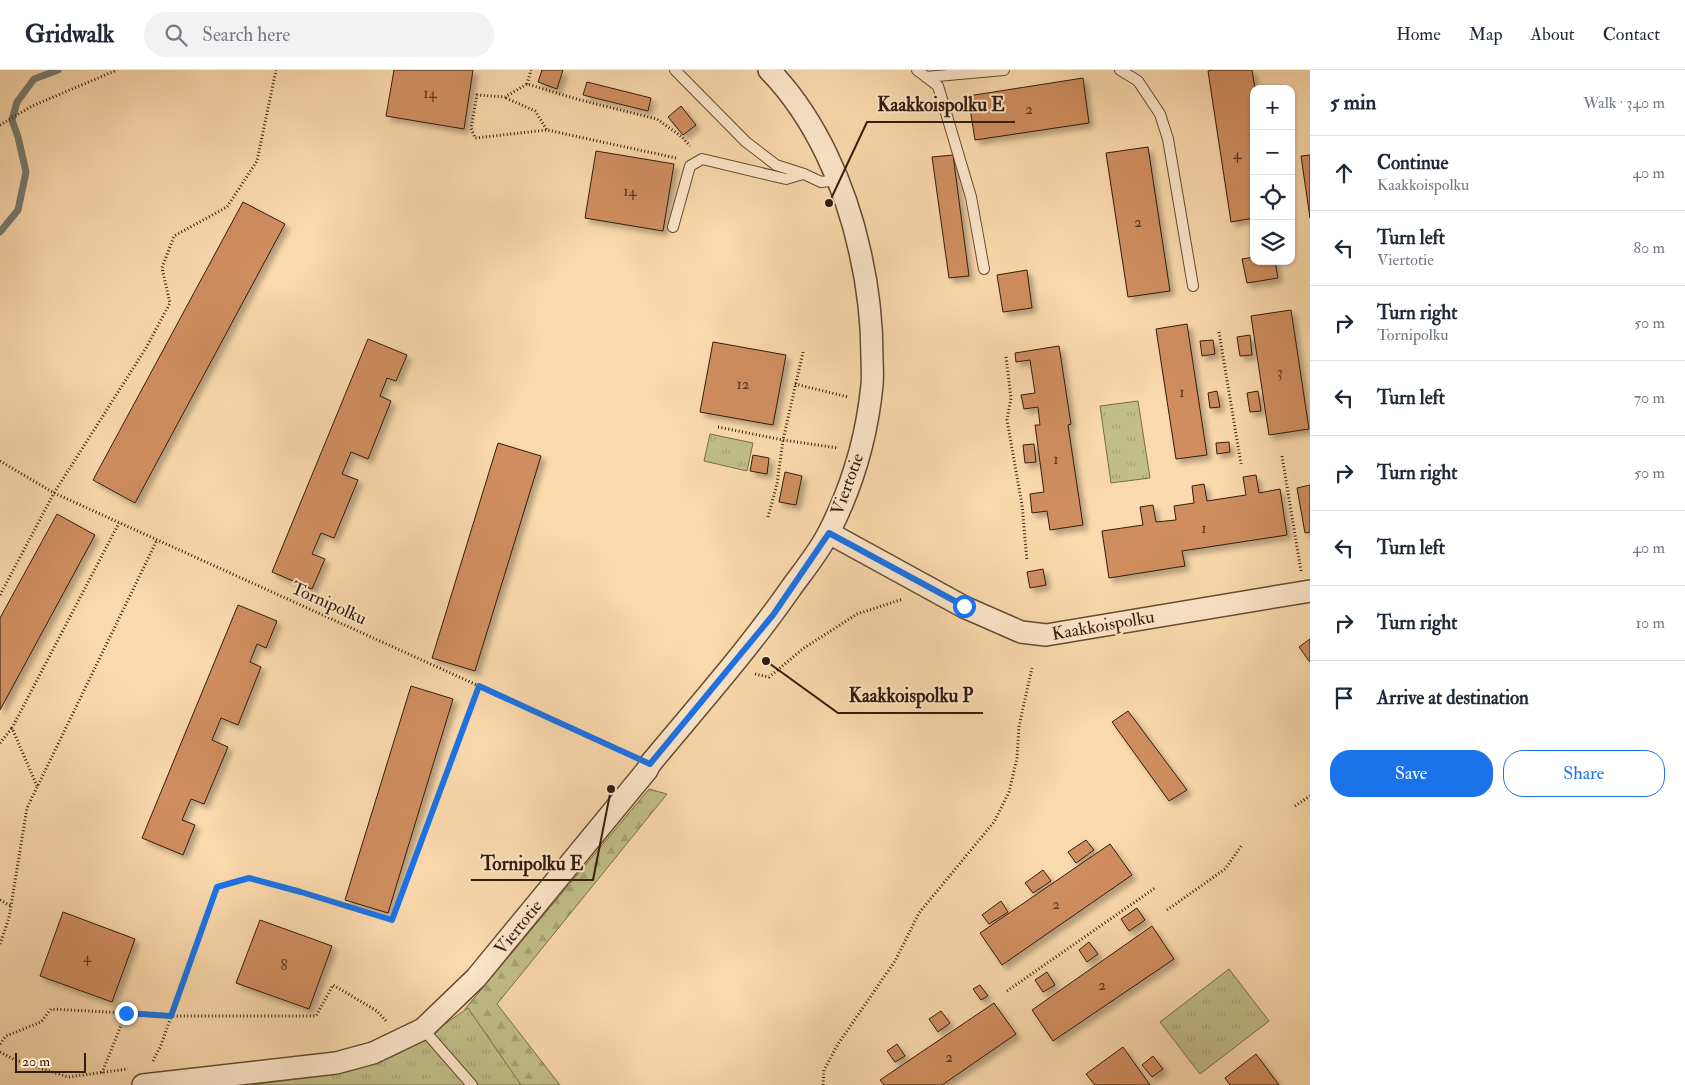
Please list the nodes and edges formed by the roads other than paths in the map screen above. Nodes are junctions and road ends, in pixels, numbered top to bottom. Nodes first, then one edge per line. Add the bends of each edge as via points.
1 (675, 70) edge
2 (917, 70) edge
3 (1004, 70) edge
4 (1120, 70) edge
5 (781, 74) edge
6 (926, 77) junction
7 (804, 174) junction
8 (837, 180) junction
9 (673, 227) dead end
10 (984, 269) dead end
11 (1193, 286) dead end
12 (829, 533) junction
13 (1307, 591) edge
14 (423, 1029) junction
15 (141, 1073) edge
16 (472, 1085) edge

1 - 7 lane via 746,142 776,165
2 - 6 lane
3 - 6 lane
4 - 11 lane via 1138,81 1160,114 1168,139
5 - 8 street, Viertotie via 815,129
6 - 10 lane via 938,86 970,196
7 - 8 lane via 821,182
7 - 9 lane via 786,179 699,160 690,166
8 - 12 street, Viertotie via 855,229 866,280 872,327 873,384 852,480
12 - 13 street, Kaakkoispolku via 964,606 1021,632 1046,635
12 - 14 street, Viertotie via 773,615 476,978
14 - 15 street, Viertotie via 373,1053 336,1063
14 - 16 lane

